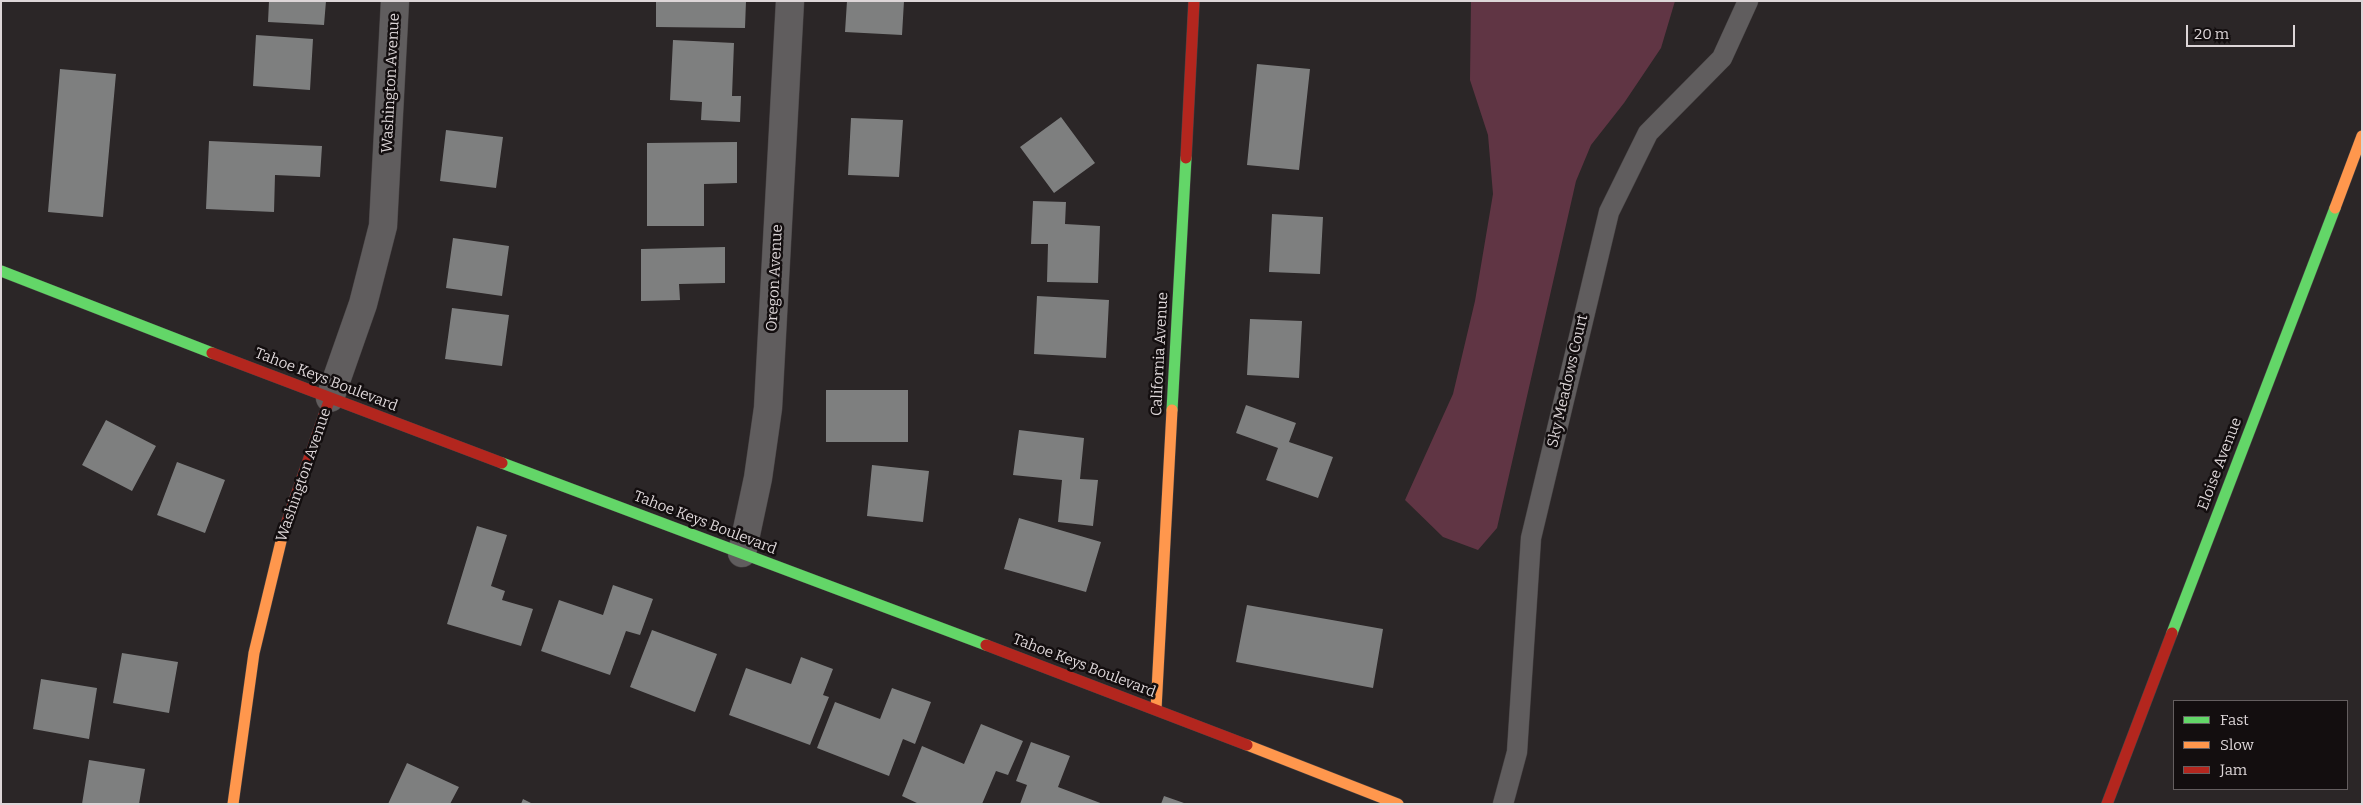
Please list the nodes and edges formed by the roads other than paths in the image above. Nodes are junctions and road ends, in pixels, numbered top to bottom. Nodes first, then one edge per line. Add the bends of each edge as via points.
1 (395, 1) edge
2 (790, 1) edge
3 (1194, 1) edge
4 (1748, 1) edge
5 (2362, 136) edge
6 (1, 271) edge
7 (330, 398) junction
8 (742, 553) junction
9 (1156, 709) junction
10 (233, 804) edge
11 (1398, 804) edge
12 (1503, 804) edge
13 (2107, 804) edge

1 - 7 street, Washington Avenue via 383,226 364,304
2 - 8 street, Oregon Avenue via 768,408 758,478
3 - 9 street, California Avenue
4 - 12 lane, Sky Meadows Court via 1722,58 1648,133 1609,212 1531,538 1517,752
5 - 13 street, Eloise Avenue
6 - 7 street, Tahoe Keys Boulevard
7 - 8 street, Tahoe Keys Boulevard
7 - 10 street, Washington Avenue via 282,539 254,653
8 - 9 street, Tahoe Keys Boulevard
9 - 11 street, Tahoe Keys Boulevard

